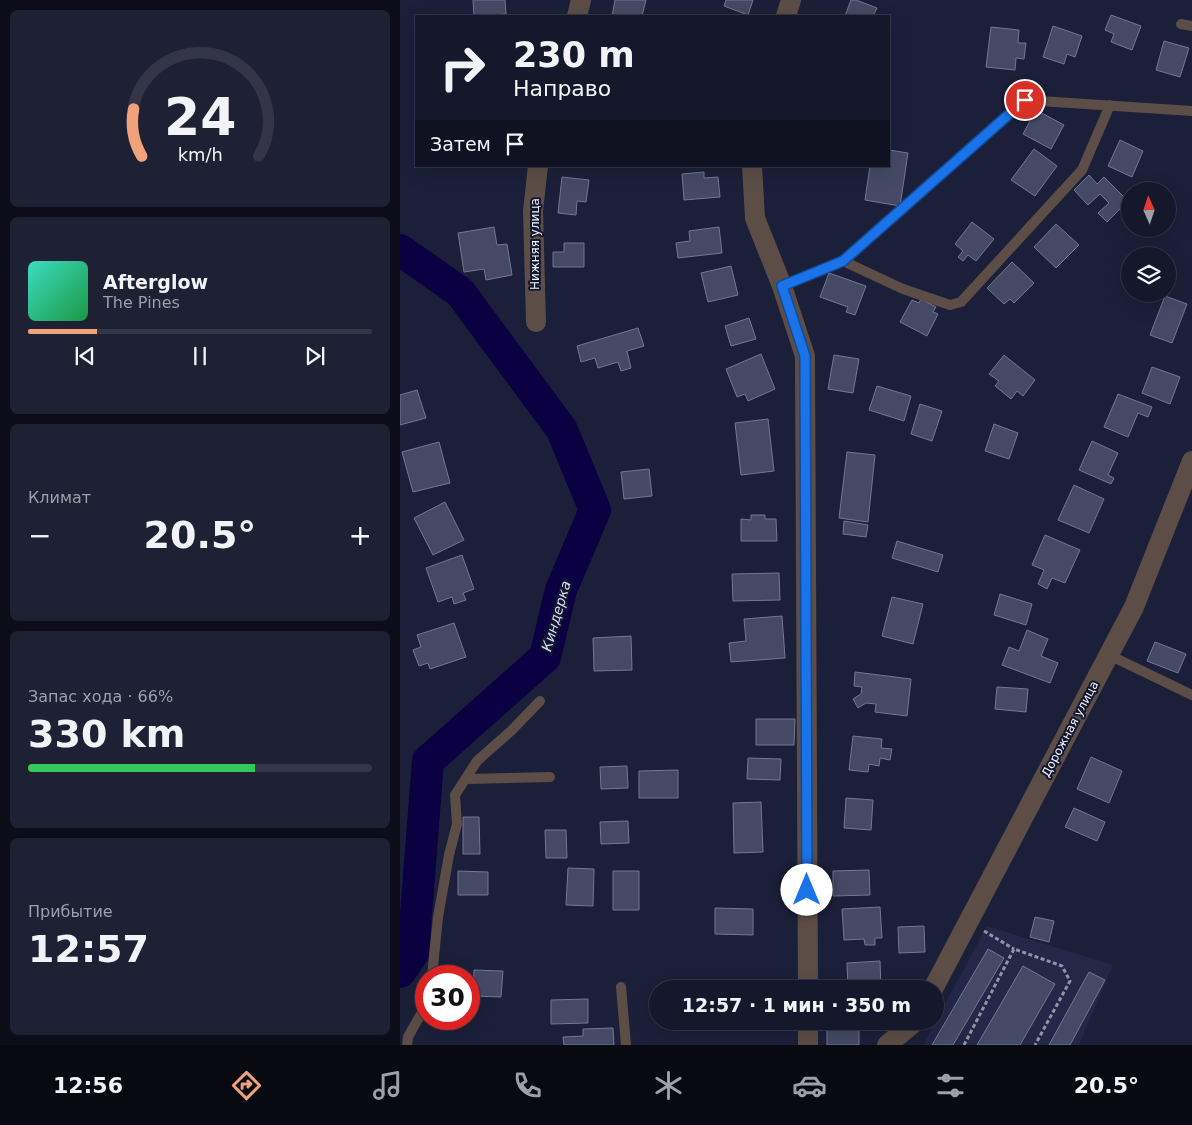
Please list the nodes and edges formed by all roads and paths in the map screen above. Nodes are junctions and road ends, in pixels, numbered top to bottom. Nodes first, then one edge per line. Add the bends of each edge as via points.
1 (581, 0) edge
2 (791, 0) edge
3 (576, 15) edge
4 (786, 15) edge
5 (1181, 24) dead end
6 (1192, 26) edge
7 (1110, 105) junction
8 (1192, 110) edge
9 (538, 167) edge
10 (752, 167) edge
11 (843, 261) junction
12 (782, 286) junction
13 (536, 322) dead end
14 (1192, 461) edge
15 (1109, 655) junction
16 (1192, 695) edge
17 (540, 701) dead end
18 (550, 777) dead end
19 (466, 779) junction
20 (969, 921) junction
21 (1014, 949) junction
22 (433, 965) edge
23 (808, 980) edge
24 (938, 980) edge
25 (621, 987) dead end
26 (415, 1025) edge
27 (808, 1030) edge
28 (905, 1030) edge
29 (407, 1045) edge
30 (626, 1045) edge
31 (808, 1045) edge
32 (887, 1045) edge
33 (964, 1045) edge
34 (1035, 1045) edge

1 - 3 street
2 - 4 street
5 - 6 lane
7 - 8 lane
7 - 11 lane via 1025,100
7 - 11 lane via 1082,170 961,302 950,305 921,296
9 - 13 street, Нижняя улица via 533,210
10 - 12 street via 755,218
11 - 12 lane
12 - 23 street via 805,356
14 - 15 street, Дорожная улица via 1134,608
15 - 16 lane
15 - 20 street, Дорожная улица
17 - 19 lane via 477,761
18 - 19 lane
19 - 22 lane via 455,795 457,824 438,917
20 - 21 path
20 - 24 street, Дорожная улица
21 - 33 path
21 - 34 path via 1062,966 1070,981
25 - 30 lane
26 - 29 lane
27 - 31 street
28 - 32 street

